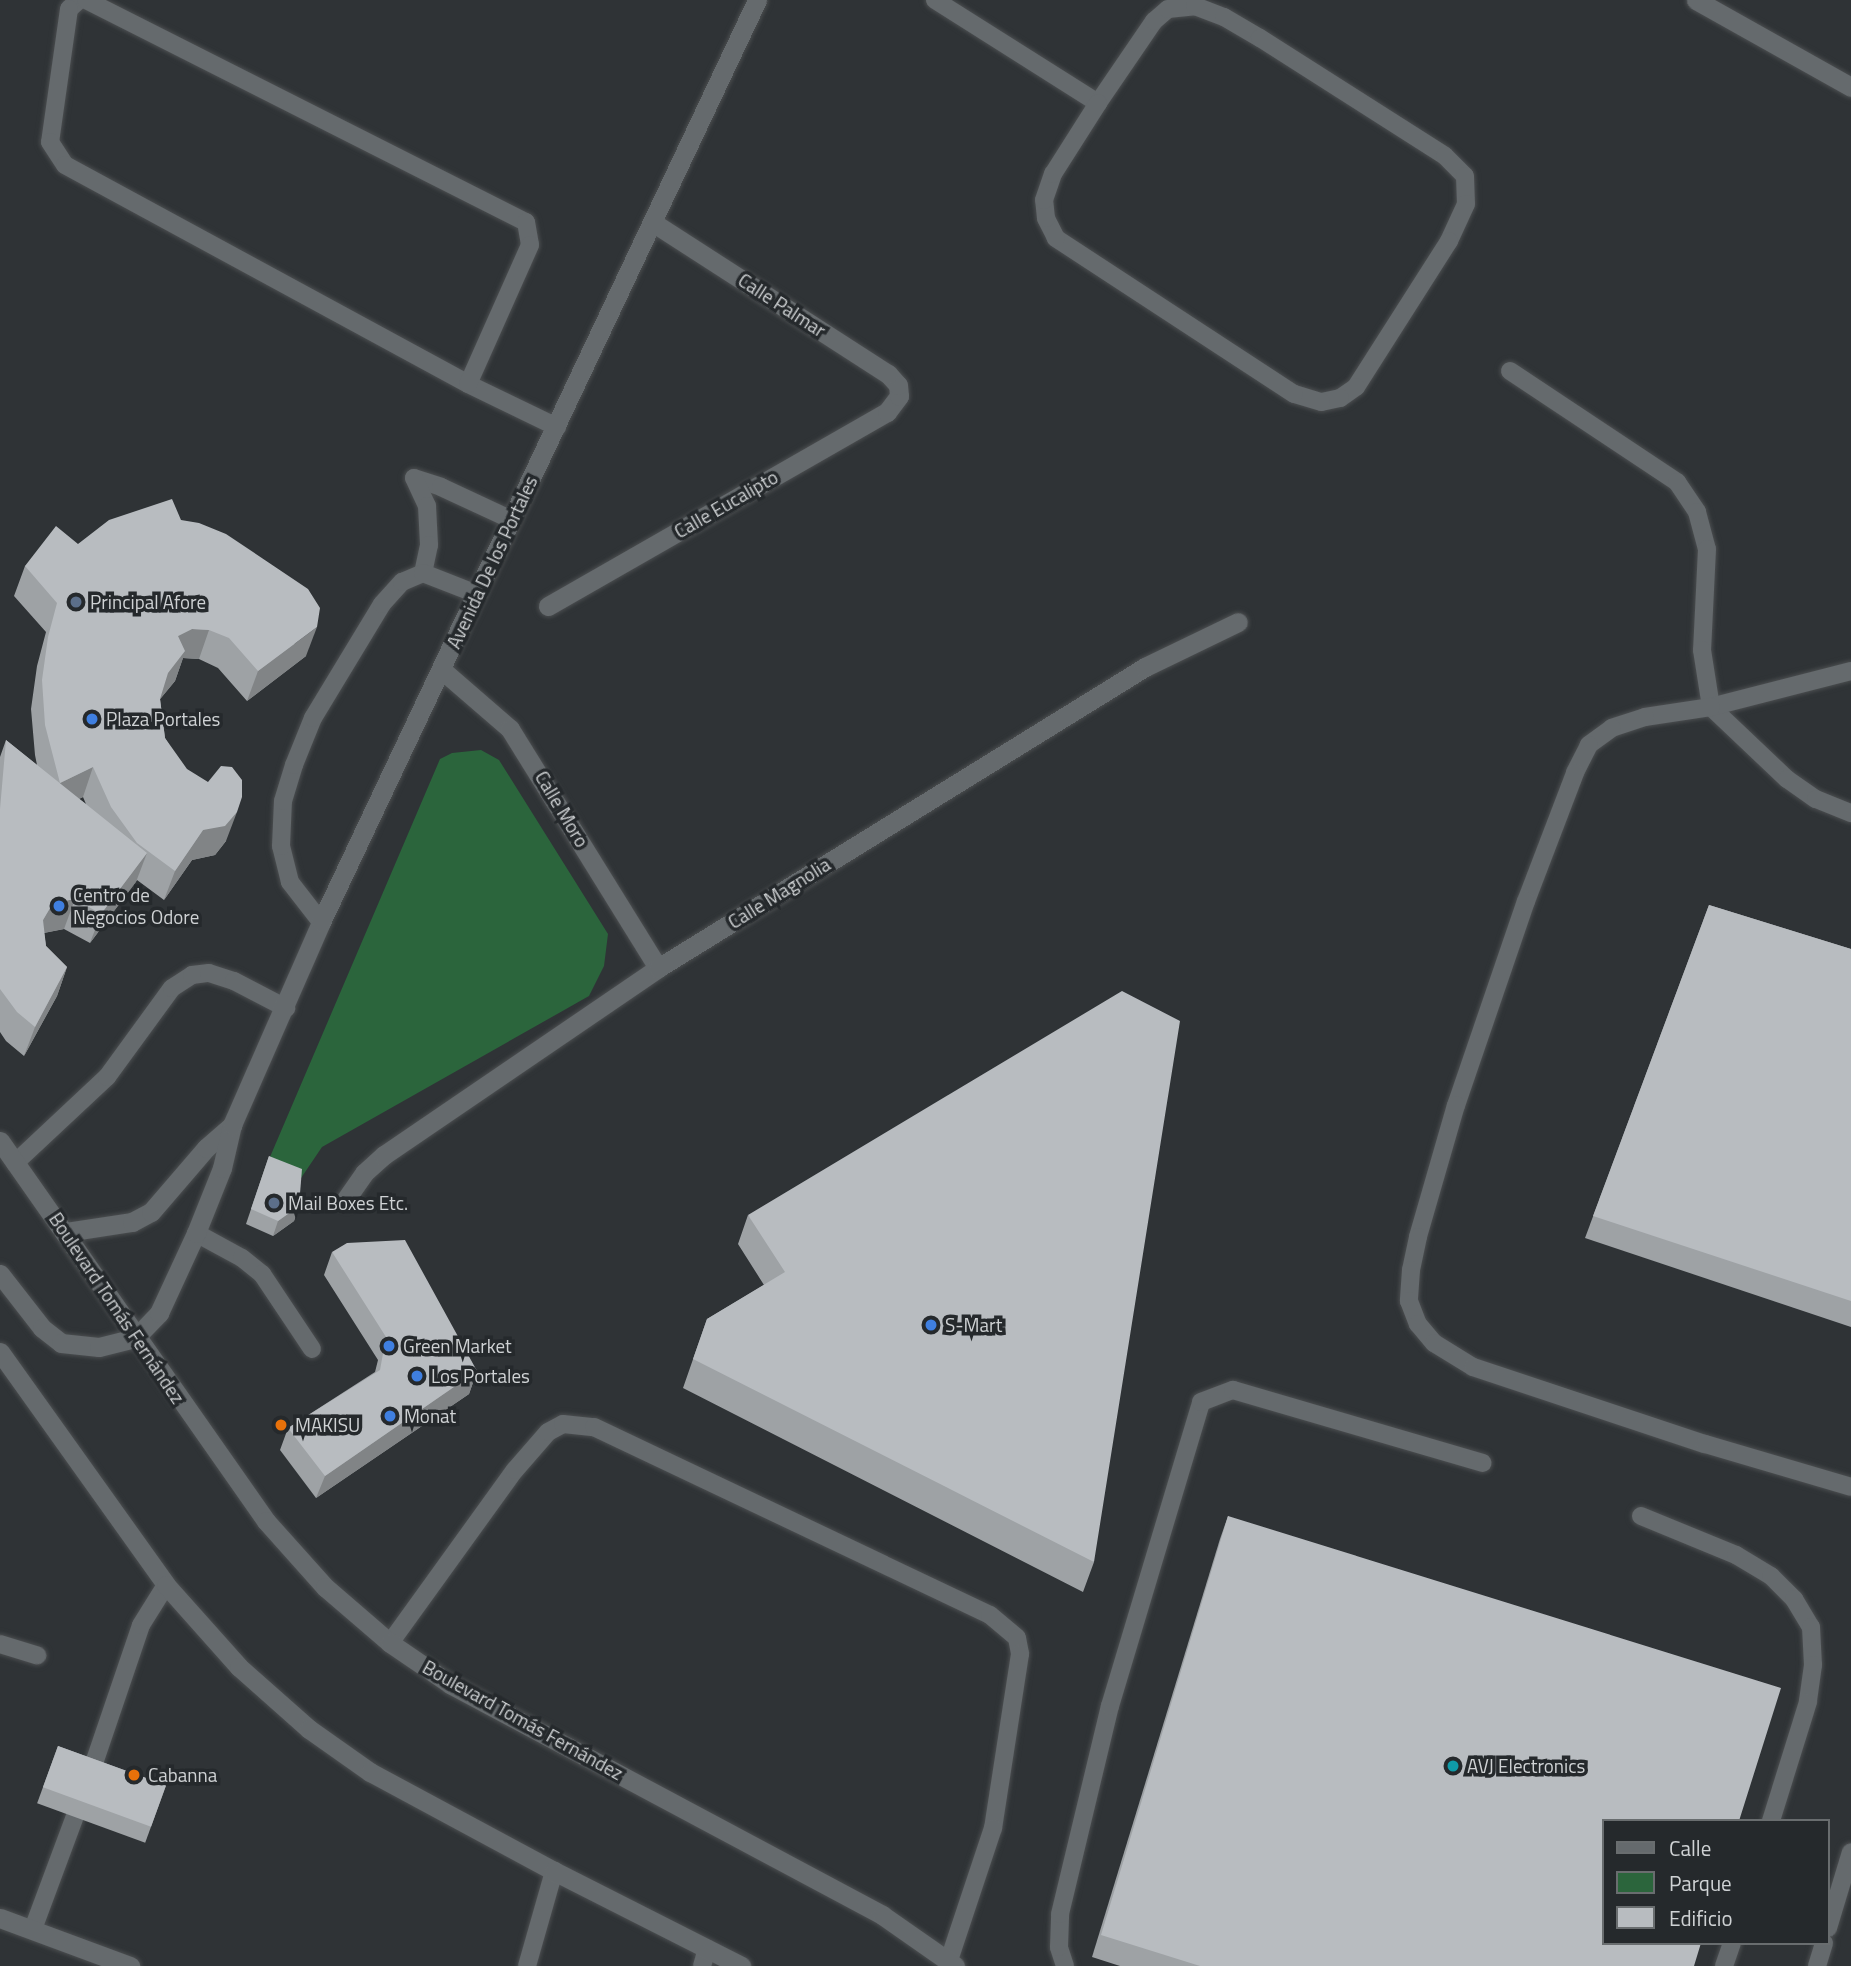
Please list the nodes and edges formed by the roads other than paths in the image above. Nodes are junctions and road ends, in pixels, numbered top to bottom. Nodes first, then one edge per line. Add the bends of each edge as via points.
1 (79, 0) edge
2 (86, 0) edge
3 (757, 0) edge
4 (935, 0) edge
5 (1696, 0) edge
6 (1851, 86) edge
7 (1098, 103) junction
8 (654, 223) junction
9 (1510, 371) dead end
10 (468, 384) junction
11 (899, 396) joint
12 (557, 426) junction
13 (512, 520) junction
14 (422, 573) junction
15 (477, 594) junction
16 (548, 606) dead end
17 (1238, 622) dead end
18 (442, 670) junction
19 (1851, 671) edge
20 (1711, 707) junction
21 (1851, 813) edge
22 (321, 922) junction
23 (659, 968) junction
24 (286, 1008) junction
25 (232, 1125) junction
26 (0, 1141) edge
27 (15, 1163) junction
28 (346, 1199) dead end
29 (66, 1232) junction
30 (196, 1233) junction
31 (0, 1274) edge
32 (135, 1338) junction
33 (312, 1349) dead end
34 (0, 1352) edge
35 (1483, 1463) dead end
36 (1851, 1487) edge
37 (1641, 1516) dead end
38 (166, 1585) junction
39 (390, 1643) junction
40 (0, 1644) edge
41 (37, 1655) dead end
42 (90, 1775) edge
43 (75, 1816) edge
44 (1772, 1819) edge
45 (1851, 1852) edge
46 (554, 1871) junction
47 (0, 1917) edge
48 (1830, 1921) edge
49 (33, 1929) junction
50 (1731, 1945) edge
51 (1823, 1945) edge
52 (705, 1957) edge
53 (952, 1963) edge
54 (130, 1966) edge
55 (527, 1966) edge
56 (741, 1966) edge
57 (1065, 1966) edge
58 (1724, 1966) edge
59 (1817, 1966) edge

1 - 10 lane via 69,9 50,142 65,165
2 - 10 lane via 526,222 530,245
3 - 8 street, Avenida De los Portales
4 - 7 lane
5 - 6 street
7 - 7 lane via 1053,174 1044,200 1046,218 1056,238 1294,394 1321,402 1340,398 1356,387 1449,241 1466,204 1465,176 1445,156 1307,68 1224,17 1195,6 1168,9 1154,21
8 - 11 street, Calle Palmar via 888,374 898,385
8 - 12 street, Avenida De los Portales
9 - 20 lane via 1678,482 1697,512 1707,549 1702,650
10 - 12 lane
11 - 16 street, Calle Eucalipto via 887,412
12 - 13 street, Avenida De los Portales
13 - 14 lane via 414,478 427,506 429,545
13 - 15 street, Avenida De los Portales
14 - 15 lane
14 - 22 lane via 402,582 382,604 313,719 293,765 283,801 281,846 290,883
15 - 18 street, Avenida De los Portales
17 - 23 street, Calle Magnolia via 1145,667
18 - 22 street, Avenida De los Portales
18 - 23 street, Calle Moro via 510,729
19 - 20 lane
20 - 21 lane via 1787,779 1816,799
20 - 36 lane via 1645,717 1612,728 1589,745 1526,901 1456,1105 1410,1270 1409,1301 1418,1324 1434,1343 1474,1367
22 - 24 street, Avenida De los Portales
23 - 28 street, Calle Magnolia via 384,1156 363,1173
24 - 25 street, Avenida De los Portales
24 - 27 lane via 234,981 209,973 191,975 172,988 107,1077
25 - 29 street, Avenida De los Portales via 188,1167 152,1212 132,1222
25 - 30 street, Avenida De los Portales via 222,1168
26 - 27 street, Boulevard Tomás Fernández
27 - 29 street, Boulevard Tomás Fernández
29 - 32 street, Boulevard Tomás Fernández
30 - 32 street, Avenida De los Portales via 159,1313
30 - 33 lane via 262,1274
31 - 32 street via 42,1328 61,1343 99,1347
32 - 39 street, Boulevard Tomás Fernández via 266,1521 324,1587
34 - 38 street
35 - 57 lane via 1233,1390 1201,1402 1110,1706 1066,1888 1059,1925
37 - 44 lane via 1736,1555 1771,1576 1794,1599 1811,1627 1814,1665 1808,1702
38 - 42 lane via 141,1625
38 - 46 street via 239,1667 309,1730 370,1772
39 - 53 street, Boulevard Tomás Fernández via 450,1684 882,1915
39 - 53 lane via 515,1470 548,1432 563,1424 594,1427 990,1615 1017,1638 1020,1654 993,1828
40 - 41 lane
43 - 49 lane
45 - 48 lane
46 - 52 street
46 - 55 lane
47 - 49 street
49 - 54 street
50 - 58 lane
51 - 59 lane
52 - 56 street

